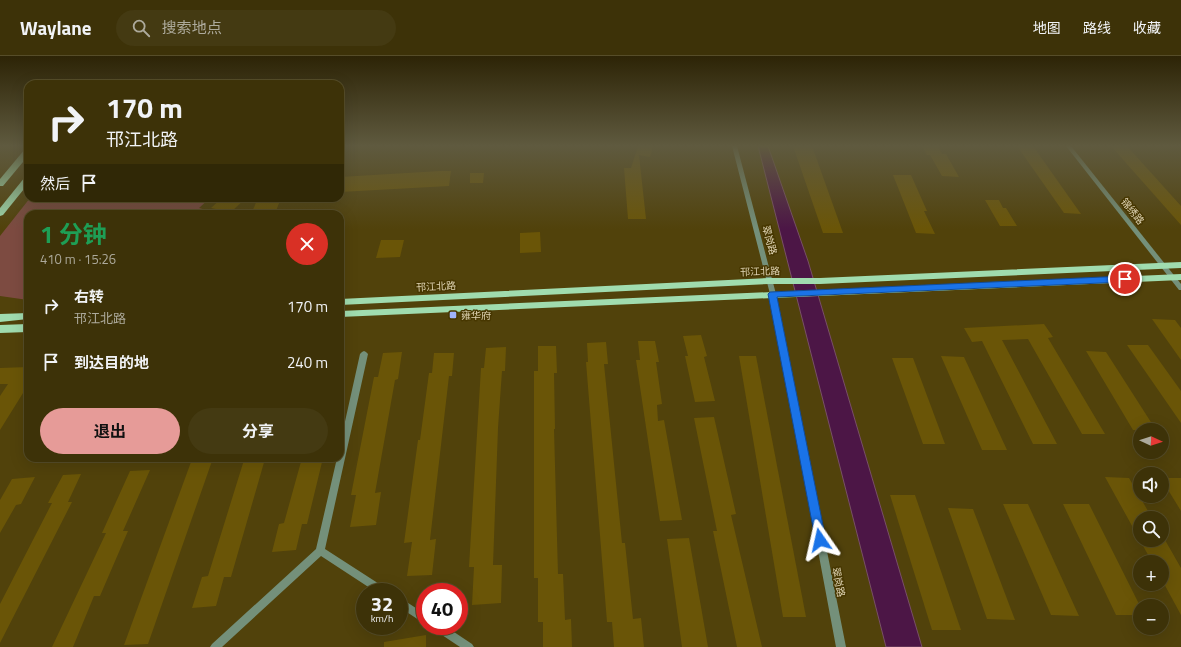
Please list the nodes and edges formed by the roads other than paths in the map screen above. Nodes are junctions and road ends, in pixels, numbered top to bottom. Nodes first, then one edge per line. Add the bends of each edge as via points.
1 (9, 174) edge
2 (741, 174) edge
3 (1090, 174) edge
4 (0, 184) edge
5 (24, 184) edge
6 (0, 213) edge
7 (1181, 265) edge
8 (1163, 266) junction
9 (1177, 277) edge
10 (769, 281) junction
11 (1181, 288) edge
12 (773, 294) junction
13 (344, 302) edge
14 (344, 314) edge
15 (24, 316) edge
16 (0, 318) edge
17 (24, 328) edge
18 (0, 329) edge
19 (364, 354) dead end
20 (344, 444) edge
21 (340, 462) edge
22 (320, 551) junction
23 (370, 583) edge
24 (450, 635) edge
25 (215, 647) edge
26 (469, 647) edge
27 (841, 647) edge

1 - 4 main road
2 - 10 street, 翠岗路
3 - 8 street, 锦绣路
5 - 6 main road
7 - 8 main road, 邗江北路
8 - 9 street, 锦绣路
8 - 10 main road, 邗江北路
9 - 11 street, 锦绣路
9 - 12 main road
10 - 12 street, 翠岗路
10 - 13 main road, 邗江北路
12 - 14 main road
12 - 27 street, 翠岗路
15 - 16 main road
17 - 18 main road
19 - 20 street
21 - 22 street
22 - 23 street
22 - 25 street
24 - 26 street

